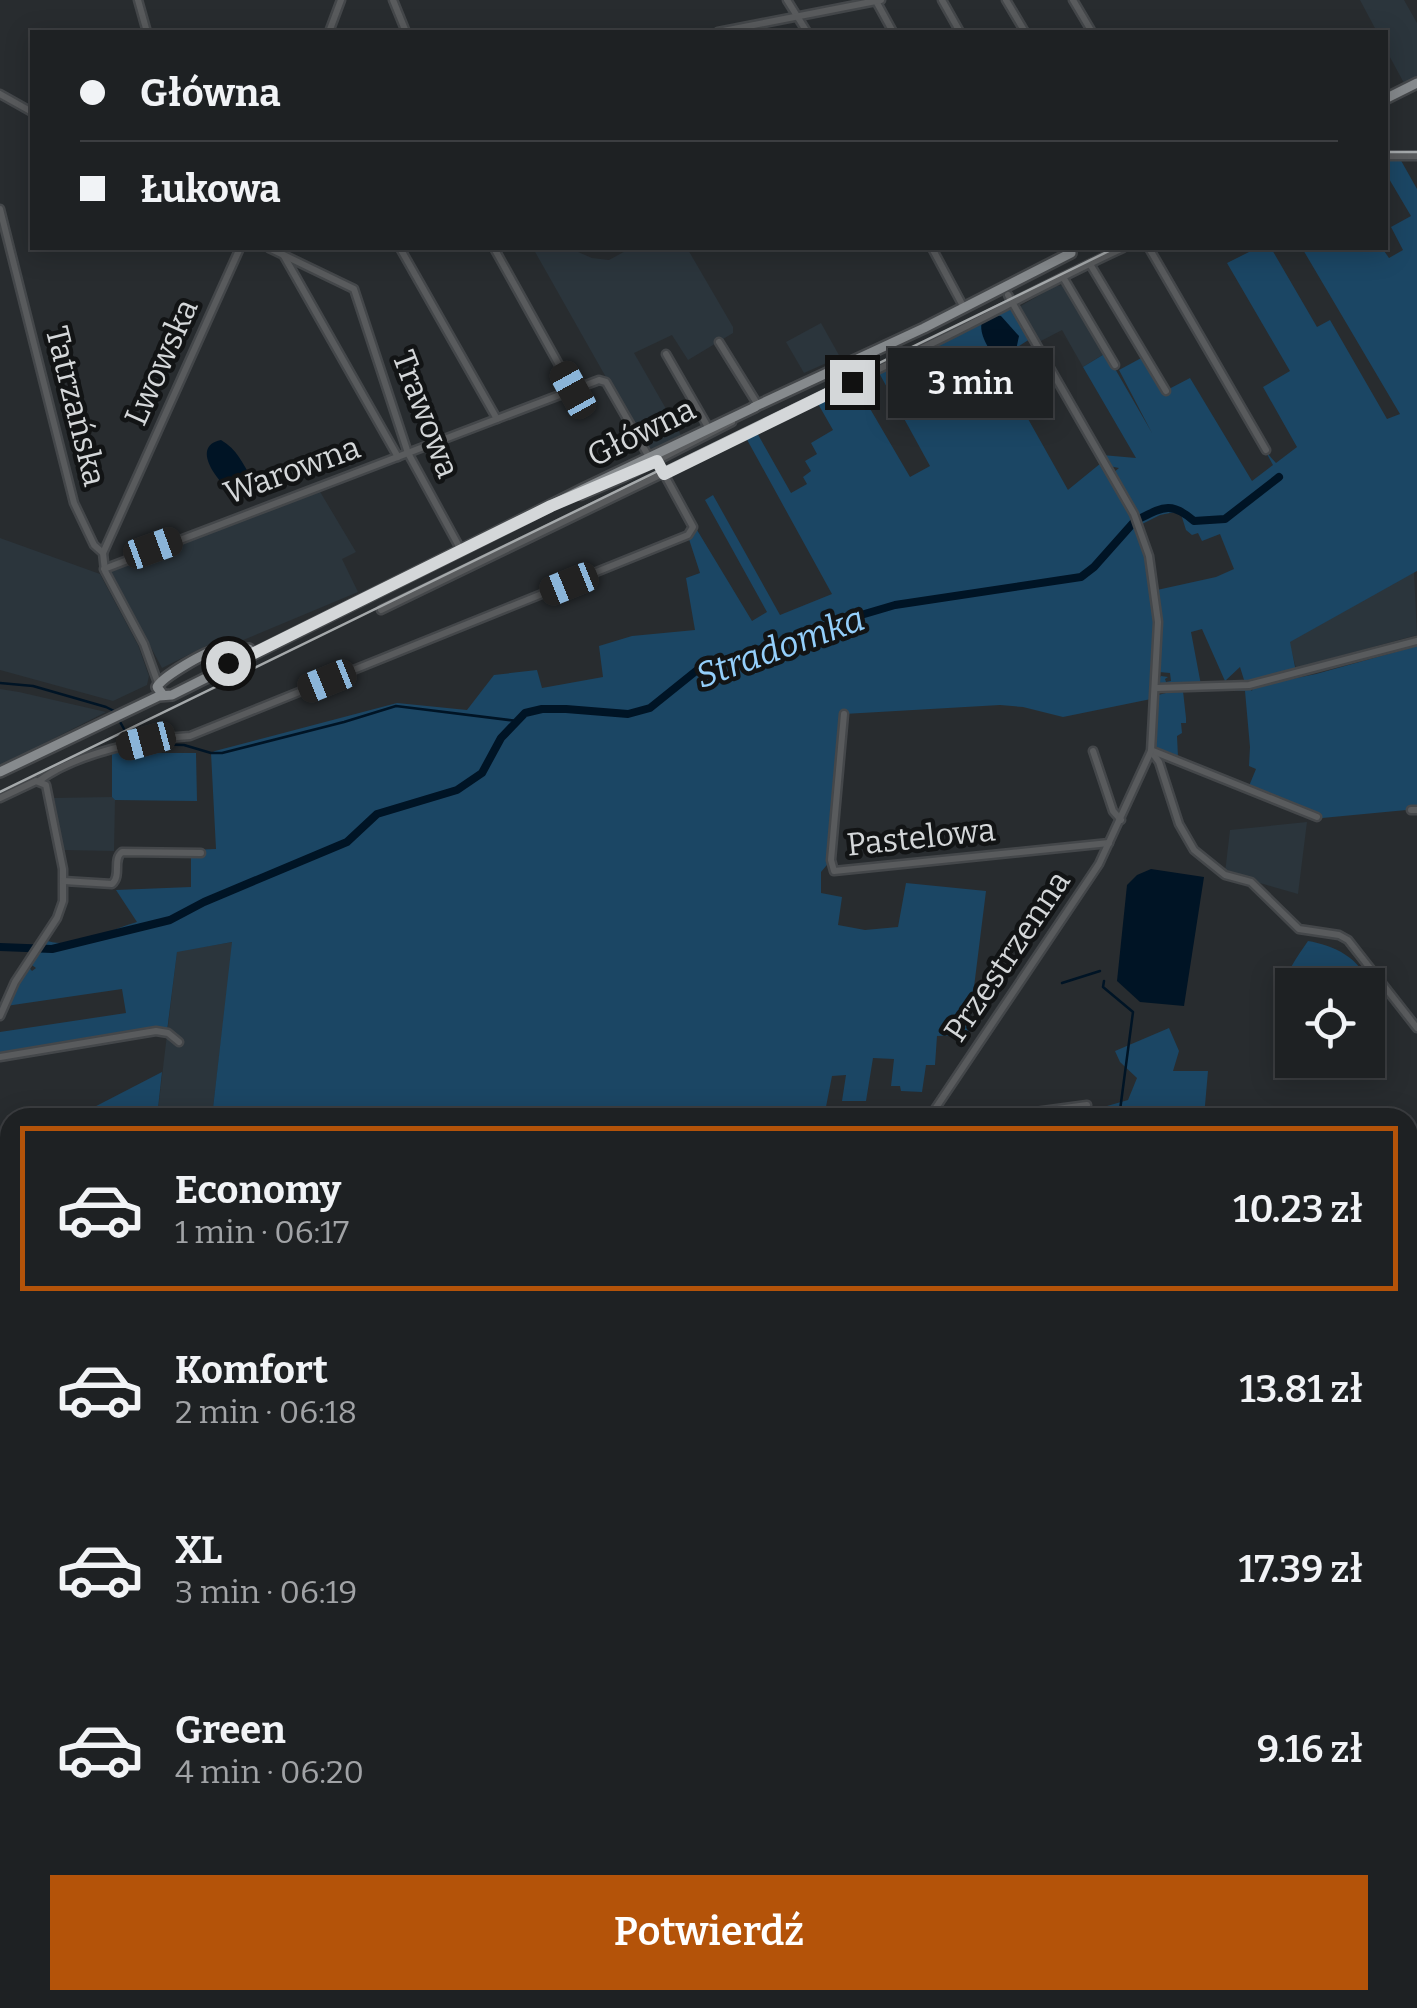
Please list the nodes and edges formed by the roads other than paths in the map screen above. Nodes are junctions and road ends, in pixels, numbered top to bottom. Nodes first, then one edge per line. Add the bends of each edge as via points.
1 (138, 0) edge
2 (340, 0) edge
3 (393, 0) edge
4 (787, 0) edge
5 (942, 0) edge
6 (1006, 0) edge
7 (1073, 0) edge
8 (878, 1) edge
9 (799, 18) junction
10 (146, 30) edge
11 (329, 30) edge
12 (405, 30) edge
13 (730, 30) edge
14 (806, 30) edge
15 (892, 30) edge
16 (959, 30) edge
17 (1024, 30) edge
18 (1091, 30) edge
19 (1414, 87) edge
20 (0, 94) edge
21 (1388, 99) edge
22 (30, 111) edge
23 (1388, 156) edge
24 (1417, 156) edge
25 (0, 209) edge
26 (239, 250) edge
27 (273, 250) edge
28 (401, 250) edge
29 (495, 250) edge
30 (933, 250) edge
31 (1078, 250) edge
32 (1119, 250) edge
33 (1149, 250) edge
34 (1070, 253) junction
35 (283, 254) junction
36 (1090, 264) junction
37 (1063, 277) junction
38 (1016, 282) junction
39 (993, 293) junction
40 (1008, 294) junction
41 (962, 304) junction
42 (1013, 305) junction
43 (904, 334) junction
44 (719, 342) dead end
45 (666, 354) dead end
46 (1115, 365) dead end
47 (573, 390) junction
48 (1166, 391) dead end
49 (756, 406) junction
50 (738, 418) junction
51 (497, 419) junction
52 (708, 427) junction
53 (1266, 450) dead end
54 (408, 453) junction
55 (398, 457) junction
56 (653, 459) junction
57 (664, 474) junction
58 (581, 496) junction
59 (551, 506) junction
60 (461, 550) junction
61 (103, 552) junction
62 (104, 570) junction
63 (381, 610) dead end
64 (277, 640) junction
65 (1417, 641) edge
66 (228, 654) junction
67 (226, 667) junction
68 (161, 686) junction
69 (1157, 688) junction
70 (844, 714) dead end
71 (1093, 751) dead end
72 (1152, 751) junction
73 (0, 774) edge
74 (42, 783) junction
75 (0, 798) edge
76 (1316, 816) dead end
77 (1121, 820) junction
78 (1110, 843) junction
79 (201, 853) dead end
80 (64, 880) junction
81 (0, 1016) edge
82 (1417, 1028) edge
83 (178, 1042) dead end
84 (0, 1057) edge
85 (1086, 1105) dead end
86 (936, 1108) edge
87 (1064, 1108) edge

1 - 10 street
2 - 11 street
3 - 12 street
4 - 9 street
5 - 16 street
6 - 17 street
7 - 18 street
8 - 9 street
8 - 15 street
9 - 13 street
9 - 14 street
19 - 21 main road
20 - 22 street
23 - 24 street
25 - 61 street, Tatrzańska via 74,504
26 - 61 street, Lwowska
27 - 35 street
28 - 51 street
29 - 47 street
30 - 41 street
31 - 34 main road, Główna
32 - 36 street
33 - 53 street
34 - 38 main road, Główna
34 - 41 main road, Główna
35 - 54 street, Trawowa via 355,291
35 - 55 street
36 - 37 street
36 - 48 street
37 - 42 street
37 - 46 street
38 - 39 main road, Główna
38 - 40 street
39 - 40 street
39 - 43 main road, Główna
40 - 42 street, Przestrzenna
41 - 43 main road, Główna
42 - 57 street
42 - 69 street, Przestrzenna via 1141,527 1156,598
43 - 49 main road, Główna
44 - 49 street
45 - 52 street
47 - 51 street, Warowna
47 - 56 street via 606,382
49 - 50 main road, Główna
49 - 52 main road, Główna
50 - 56 street, Główna
50 - 58 main road, Główna
51 - 54 street, Warowna
52 - 56 main road, Główna
54 - 55 street, Warowna
54 - 60 street, Trawowa
55 - 62 street, Warowna
56 - 57 street
56 - 58 street, Główna
56 - 59 main road, Główna
57 - 63 street
57 - 74 street via 693,526 688,535 190,736 109,750
58 - 59 main road, Główna
59 - 60 main road, Główna
60 - 64 main road, Główna
61 - 62 street, Tatrzańska
62 - 68 street, Tatrzańska
64 - 66 main road, Główna
64 - 67 main road, Główna
65 - 69 street via 1249,685
66 - 67 main road
66 - 68 main road, Główna via 217,650
67 - 68 main road, Główna via 172,694
68 - 73 main road via 127,712
69 - 72 street, Przestrzenna
70 - 78 street, Pastelowa via 834,872
71 - 77 street
72 - 76 street
72 - 77 street, Przestrzenna
72 - 82 street via 1194,850 1225,876 1250,882 1298,929 1348,940
74 - 75 street
74 - 80 street
77 - 78 street, Przestrzenna
78 - 86 street, Przestrzenna
79 - 80 street via 122,852 112,884
80 - 81 street via 61,910
83 - 84 street via 156,1031
85 - 87 street

